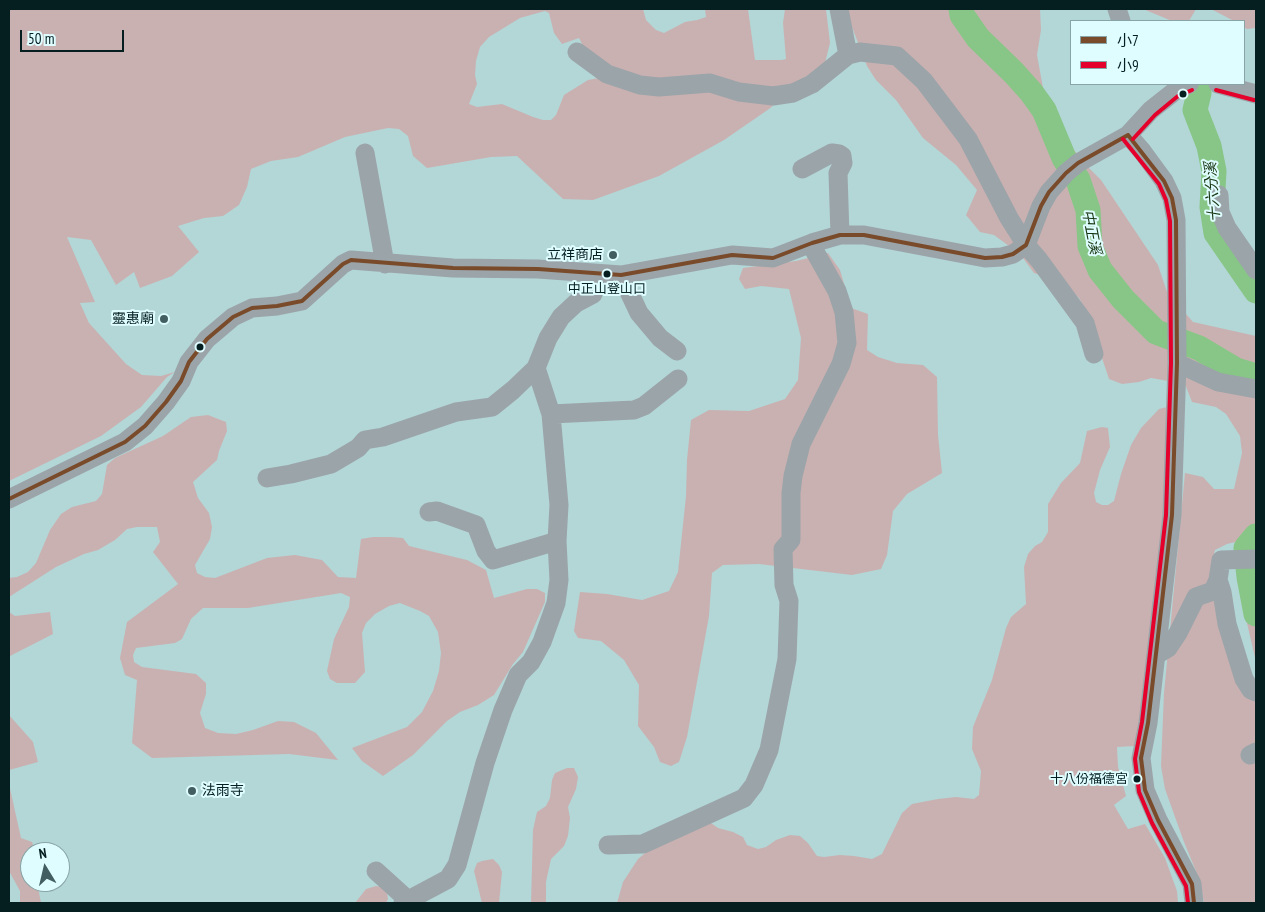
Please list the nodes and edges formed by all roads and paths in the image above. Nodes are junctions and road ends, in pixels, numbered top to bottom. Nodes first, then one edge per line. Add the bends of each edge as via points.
1 (838, 9) edge
2 (577, 52) dead end
3 (848, 54) junction
4 (1187, 85) edge
5 (1222, 85) edge
6 (1256, 94) edge
7 (1128, 136) junction
8 (365, 153) dead end
9 (802, 169) dead end
10 (1219, 195) dead end
11 (840, 235) junction
12 (812, 243) junction
13 (1026, 245) junction
14 (385, 264) junction
15 (1256, 270) edge
16 (598, 274) junction
17 (620, 275) junction
18 (677, 351) dead end
19 (1094, 354) dead end
20 (1177, 363) junction
21 (536, 368) junction
22 (678, 379) dead end
23 (1256, 389) edge
24 (551, 414) junction
25 (267, 478) dead end
26 (9, 499) edge
27 (429, 512) dead end
28 (557, 541) junction
29 (1256, 559) edge
30 (1218, 580) junction
31 (1156, 655) junction
32 (1256, 692) edge
33 (608, 845) dead end
34 (376, 871) dead end
35 (406, 902) edge
36 (1194, 903) edge

1 - 3 street
2 - 3 street via 608,74 640,85 659,87 710,83 739,92 773,96 793,93 812,84
3 - 13 street via 897,56 924,81 968,139
4 - 7 street via 1151,110
5 - 6 street
7 - 13 street via 1072,168 1049,192
7 - 20 street via 1164,181 1172,198 1176,220
8 - 14 street
9 - 11 street via 832,153 842,156 843,163 838,173
10 - 15 street via 1220,212 1227,228
11 - 12 street
11 - 13 street via 864,236 985,258 1013,254
12 - 17 street via 773,258 732,254
12 - 33 street via 837,291 844,312 847,343 841,364 801,444 793,476 791,540 784,549 784,585 789,601 787,659 769,750 754,785 744,798 643,844
13 - 19 street via 1085,323
14 - 16 street
14 - 26 street via 351,260 302,301 252,308 233,317 207,339 189,362 181,381 145,426 125,442
16 - 17 street
16 - 21 street via 593,294 576,303 561,317
17 - 18 street via 639,313 660,338
20 - 23 street via 1218,382
20 - 31 street via 1172,515
21 - 24 street
21 - 25 street via 492,407 456,412 366,440 331,464
22 - 24 street via 634,410
24 - 28 street via 559,505
27 - 28 street via 437,511 476,525 493,560
28 - 35 street via 559,580 556,603 542,642 518,675 503,710 457,865 448,879
29 - 30 street via 1221,560
30 - 31 street via 1213,590 1196,596 1168,648
30 - 32 street via 1244,679
31 - 36 street via 1141,758 1145,790 1192,884
34 - 35 street

